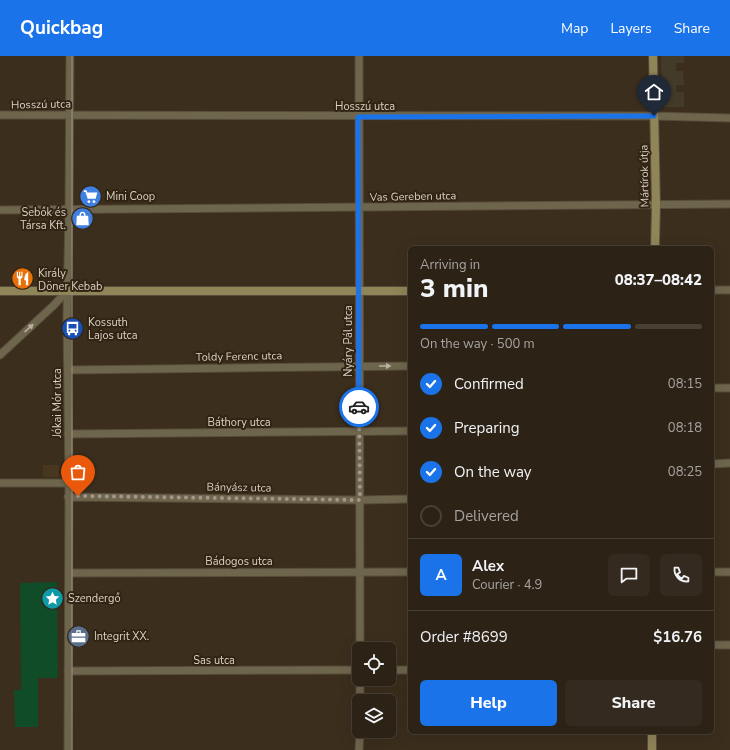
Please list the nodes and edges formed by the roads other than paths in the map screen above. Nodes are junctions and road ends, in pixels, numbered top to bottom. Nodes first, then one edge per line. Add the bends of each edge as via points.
1 (70, 56) edge
2 (359, 56) edge
3 (653, 56) edge
4 (0, 115) edge
5 (70, 115) junction
6 (654, 116) junction
7 (358, 117) junction
8 (730, 118) edge
9 (730, 204) edge
10 (656, 205) junction
11 (359, 208) junction
12 (0, 210) edge
13 (69, 210) junction
14 (655, 246) edge
15 (68, 290) junction
16 (714, 290) edge
17 (730, 290) edge
18 (0, 291) edge
19 (359, 291) junction
20 (408, 291) edge
21 (0, 355) edge
22 (360, 366) junction
23 (408, 366) edge
24 (68, 370) junction
25 (714, 388) edge
26 (730, 388) edge
27 (359, 432) junction
28 (408, 432) edge
29 (68, 434) junction
30 (730, 463) edge
31 (714, 464) edge
32 (0, 483) edge
33 (69, 483) junction
34 (68, 497) junction
35 (408, 499) edge
36 (360, 500) junction
37 (360, 572) junction
38 (408, 572) edge
39 (714, 572) edge
40 (730, 572) edge
41 (69, 573) junction
42 (360, 642) edge
43 (714, 645) edge
44 (730, 645) edge
45 (352, 670) edge
46 (396, 670) edge
47 (408, 670) edge
48 (68, 671) junction
49 (652, 734) edge
50 (360, 738) edge
51 (68, 750) edge
52 (359, 750) edge
53 (652, 750) edge

1 - 5 street, Jókai Mór utca
2 - 7 street, Nyáry Pál utca
3 - 6 street, Mártírok útja
4 - 5 street, Hosszú utca
5 - 7 street, Hosszú utca
5 - 13 street, Jókai Mór utca
6 - 7 street, Hosszú utca
6 - 8 street, Hosszú utca
6 - 10 street, Mártírok útja
7 - 11 street, Nyáry Pál utca
9 - 10 street, Vas Gereben utca
10 - 11 street, Vas Gereben utca
10 - 14 street, Mártírok útja
11 - 13 street, Vas Gereben utca
11 - 19 street, Nyáry Pál utca
12 - 13 street, Vas Gereben utca
13 - 15 street, Jókai Mór utca
15 - 18 street
15 - 19 street
21 -> 15 street
15 - 24 street, Jókai Mór utca
16 - 17 street
19 - 20 street
19 - 22 street, Nyáry Pál utca
22 -> 23 street, Toldy Ferenc utca
22 - 24 street, Toldy Ferenc utca
22 - 27 street, Nyáry Pál utca
24 - 29 street, Jókai Mór utca
25 - 26 street
27 - 28 street, Báthory utca
27 - 29 street, Báthory utca
27 - 36 street, Nyáry Pál utca
29 - 33 street, Jókai Mór utca
30 - 31 street
32 - 33 street
33 - 34 street, Jókai Mór utca
34 - 36 street, Bányász utca
34 - 41 street, Jókai Mór utca
35 - 36 street, Bányász utca
36 - 37 street, Nyáry Pál utca
37 - 38 street, Bádogos utca
37 - 41 street, Bádogos utca
37 - 42 street, Nyáry Pál utca
39 - 40 street
41 - 48 street, Jókai Mór utca
43 - 44 street
45 - 48 street, Sas utca
46 - 47 street
48 - 51 street, Jókai Mór utca
49 - 53 street
50 - 52 street

